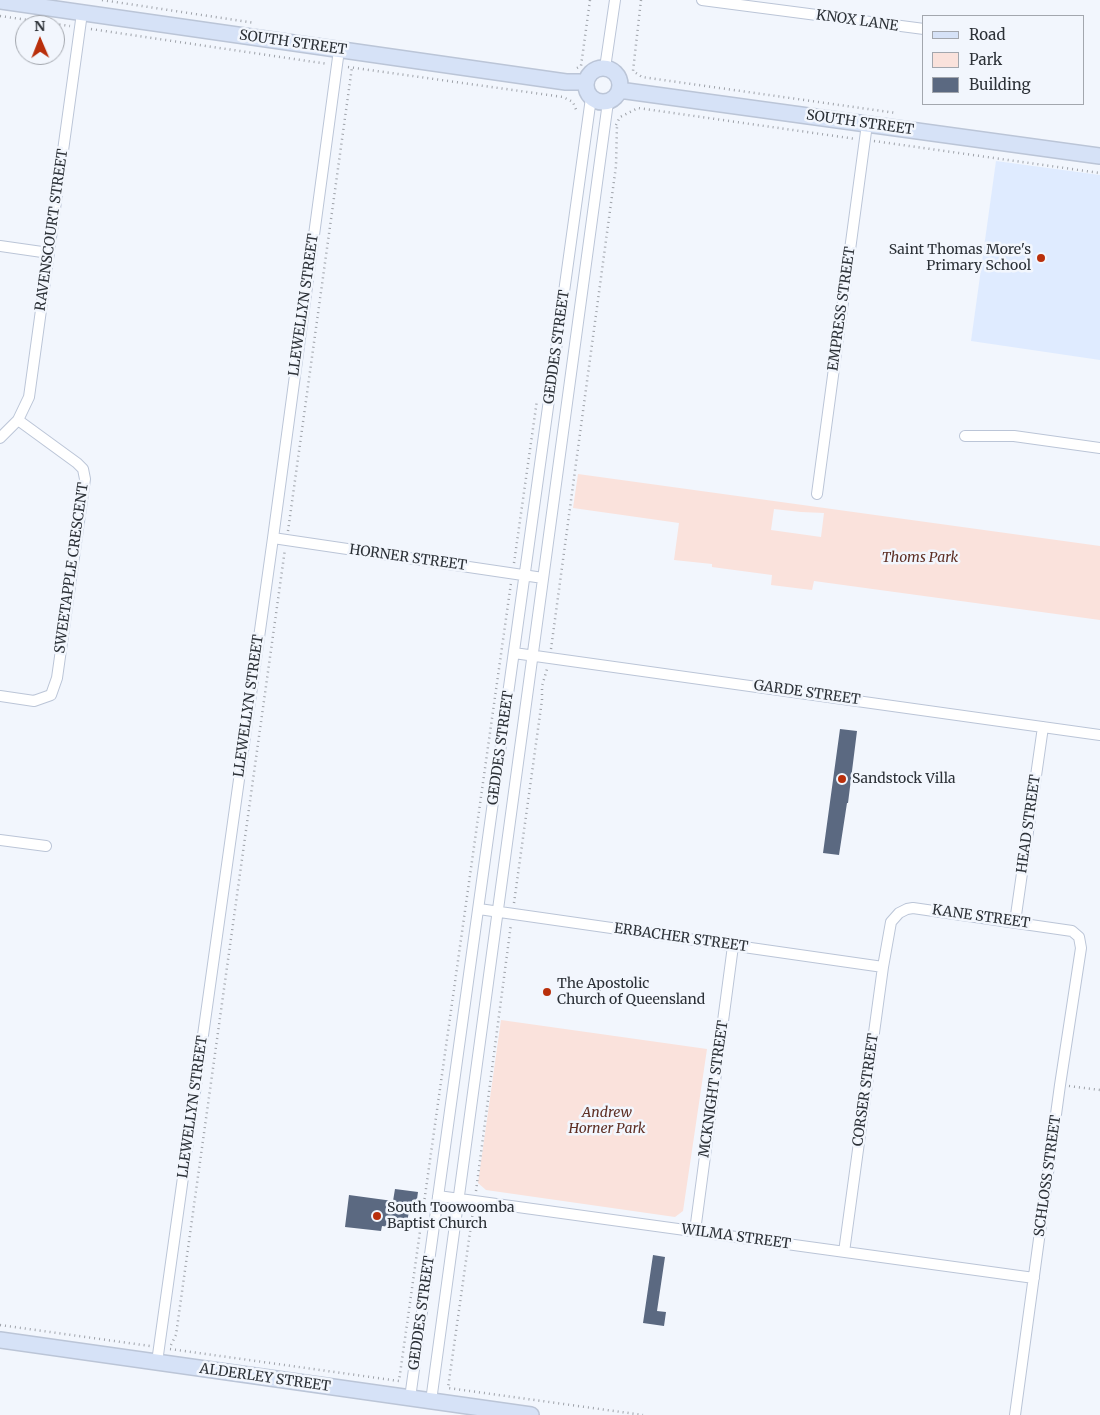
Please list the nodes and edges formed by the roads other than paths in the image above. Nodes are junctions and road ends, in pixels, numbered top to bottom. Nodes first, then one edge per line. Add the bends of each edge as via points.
1 (614, 0) edge
2 (702, 0) edge
3 (0, 2) edge
4 (82, 13) junction
5 (922, 29) edge
6 (338, 58) junction
7 (605, 68) junction
8 (586, 82) junction
9 (619, 90) junction
10 (592, 98) junction
11 (608, 102) junction
12 (867, 124) junction
13 (1100, 156) edge
14 (0, 246) edge
15 (49, 253) junction
16 (566, 286) junction
17 (582, 288) junction
18 (18, 420) junction
19 (965, 436) dead end
20 (0, 438) edge
21 (1100, 448) edge
22 (817, 494) dead end
23 (273, 538) junction
24 (526, 576) junction
25 (543, 578) junction
26 (514, 653) junction
27 (532, 655) junction
28 (0, 696) edge
29 (1043, 727) junction
30 (1100, 735) edge
31 (0, 840) edge
32 (46, 846) dead end
33 (479, 910) junction
34 (497, 912) junction
35 (1016, 922) junction
36 (890, 928) joint
37 (1079, 937) joint
38 (732, 946) junction
39 (883, 967) junction
40 (438, 1196) junction
41 (458, 1198) junction
42 (695, 1231) junction
43 (844, 1252) junction
44 (1034, 1278) junction
45 (0, 1340) edge
46 (158, 1355) junction
47 (410, 1398) junction
48 (431, 1401) junction
49 (530, 1415) edge
50 (1015, 1415) edge

1 - 7 street
2 - 5 street, KNOX LANE
3 - 4 street, SOUTH STREET
4 - 6 street, SOUTH STREET
4 - 15 street, RAVENSCOURT STREET
6 - 8 street, SOUTH STREET
6 - 23 street, LLEWELLYN STREET
7 - 8 street via 593,71
7 - 9 street via 618,76
8 - 10 street via 586,91
9 - 11 street
9 - 12 street, SOUTH STREET
10 - 11 street
10 - 16 street, GEDDES STREET
11 - 17 street, GEDDES STREET
12 - 13 street, SOUTH STREET
12 - 22 street, EMPRESS STREET
14 - 15 street
15 - 18 street, RAVENSCOURT STREET via 29,397
16 - 17 street
16 - 24 street, GEDDES STREET
17 - 25 street, GEDDES STREET
18 - 20 street, RAVENSCOURT STREET
18 - 28 street, SWEETAPPLE CRESCENT via 77,463 85,478 57,678 50,695 34,701
19 - 21 street via 1014,436
23 - 24 street, HORNER STREET
23 - 46 street, LLEWELLYN STREET
24 - 25 street, HORNER STREET
24 - 26 street, GEDDES STREET
25 - 27 street, GEDDES STREET
26 - 27 street, GARDE STREET
26 - 33 street, GEDDES STREET
27 - 29 street, GARDE STREET
27 - 34 street, GEDDES STREET
29 - 30 street, GARDE STREET
29 - 35 street, HEAD STREET
31 - 32 street
33 - 34 street, ERBACHER STREET
33 - 40 street, GEDDES STREET
34 - 38 street, ERBACHER STREET
34 - 41 street, GEDDES STREET
35 - 36 street, KANE STREET via 913,908 899,913
35 - 37 street, KANE STREET via 1067,929
36 - 39 street, CORSER STREET
37 - 44 street, SCHLOSS STREET via 1081,948
38 - 39 street, ERBACHER STREET
38 - 42 street, MCKNIGHT STREET
39 - 43 street, CORSER STREET
40 - 41 street, WILMA STREET
40 - 47 street, GEDDES STREET
41 - 42 street, WILMA STREET
41 - 48 street, GEDDES STREET
42 - 43 street, WILMA STREET
43 - 44 street, WILMA STREET
44 - 50 street, SCHLOSS STREET
45 - 46 street, ALDERLEY STREET
46 - 47 street, ALDERLEY STREET
47 - 48 street, ALDERLEY STREET
48 - 49 street, ALDERLEY STREET

